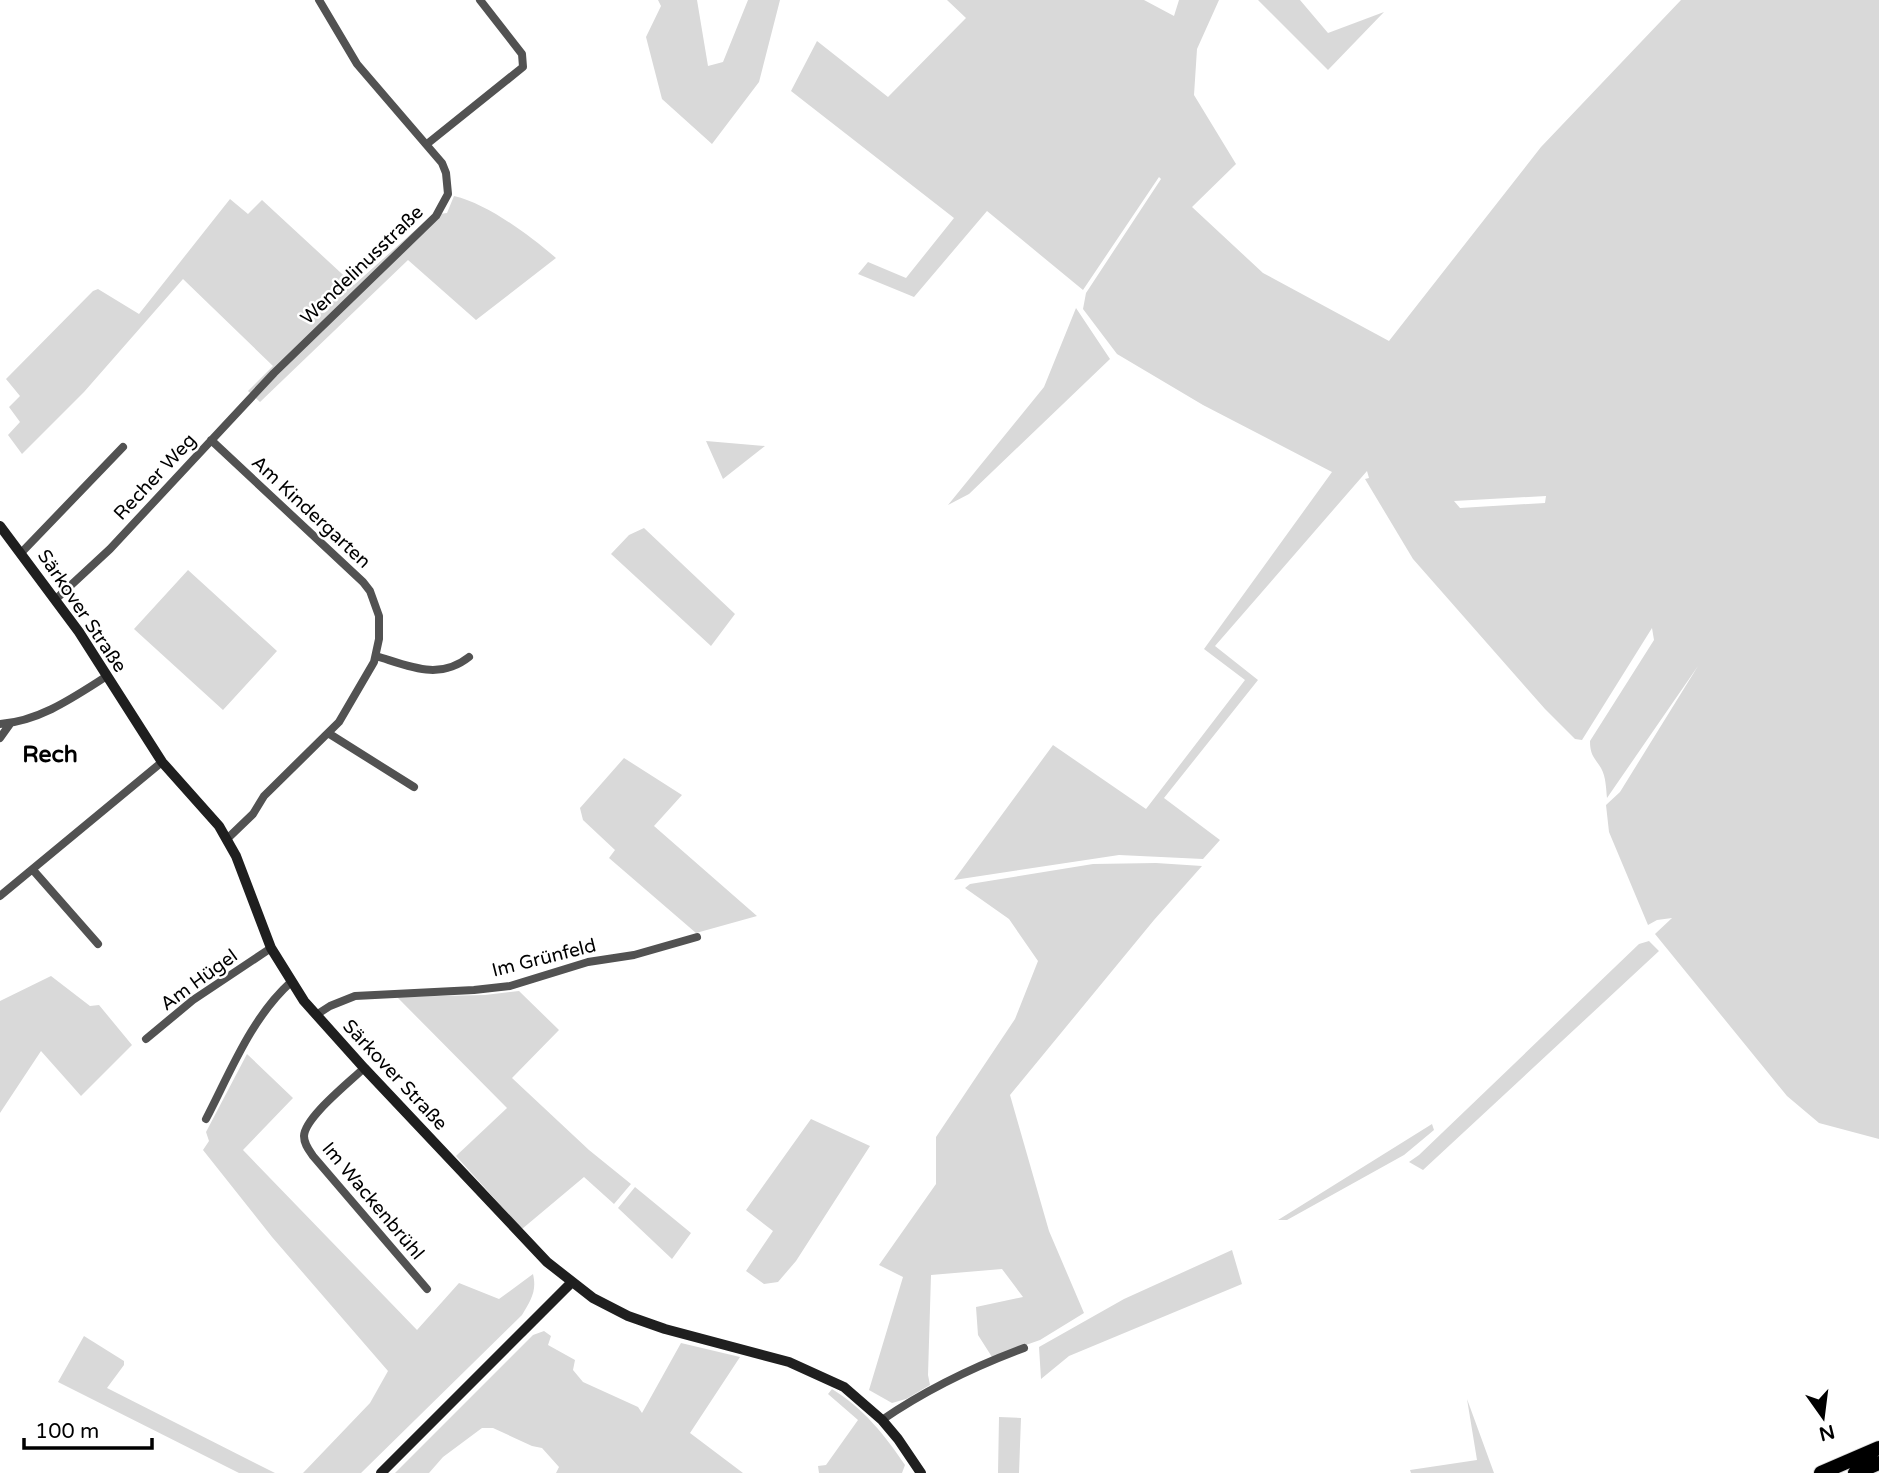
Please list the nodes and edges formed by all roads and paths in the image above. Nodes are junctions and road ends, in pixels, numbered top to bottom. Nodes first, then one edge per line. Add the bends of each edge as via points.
1 (319, 0) edge
2 (480, 0) edge
3 (427, 144) junction
4 (274, 373) joint
5 (212, 440) junction
6 (123, 447) dead end
7 (0, 526) edge
8 (21, 553) junction
9 (56, 599) junction
10 (376, 656) junction
11 (469, 657) dead end
12 (107, 676) junction
13 (5, 724) edge
14 (328, 733) junction
15 (0, 738) edge
16 (162, 762) junction
17 (414, 788) dead end
18 (227, 839) junction
19 (33, 870) junction
20 (0, 896) edge
21 (697, 937) dead end
22 (98, 944) dead end
23 (271, 948) junction
24 (291, 982) junction
25 (316, 1015) junction
26 (146, 1039) dead end
27 (364, 1068) junction
28 (206, 1119) dead end
29 (571, 1283) junction
30 (427, 1289) dead end
31 (1024, 1348) dead end
32 (883, 1420) junction
33 (1879, 1448) edge
34 (1879, 1463) edge
35 (381, 1473) edge
36 (921, 1473) edge
37 (1821, 1473) edge
38 (1855, 1473) edge

1 - 3 street, Wendelinusstraße via 357,64
2 - 3 street via 522,54 523,67
3 - 4 street, Wendelinusstraße via 446,173 448,194 440,210
4 - 5 street, Recher Weg
5 - 9 street, Recher Weg
5 - 10 street, Am Kindergarten via 370,591 379,615
6 - 8 street
7 - 8 main road, Särkover Straße
8 - 9 main road, Särkover Straße
9 - 12 main road, Särkover Straße
10 - 11 street via 425,671 452,668
10 - 14 street, Am Kindergarten
12 - 13 street via 42,714
12 - 16 main road, Särkover Straße
13 - 15 street
14 - 17 street
14 - 18 street, Am Kindergarten
16 - 18 main road, Särkover Straße
16 - 19 street
18 - 23 main road, Särkover Straße
19 - 20 street
19 - 22 street
21 - 25 street, Im Grünfeld via 510,986 355,996
23 - 24 main road, Särkover Straße
23 - 26 street, Am Hügel via 193,1000
24 - 25 main road, Särkover Straße
24 - 28 street via 258,1021
25 - 27 main road, Särkover Straße
27 - 29 main road, Särkover Straße
27 - 30 street, Im Wackenbrühl via 308,1123 305,1142
29 - 32 main road, Särkover Straße via 643,1322 761,1353 822,1375
29 - 35 main road
31 - 32 street via 940,1384
32 - 36 main road, Särkover Straße
33 - 37 highway
34 - 38 highway

